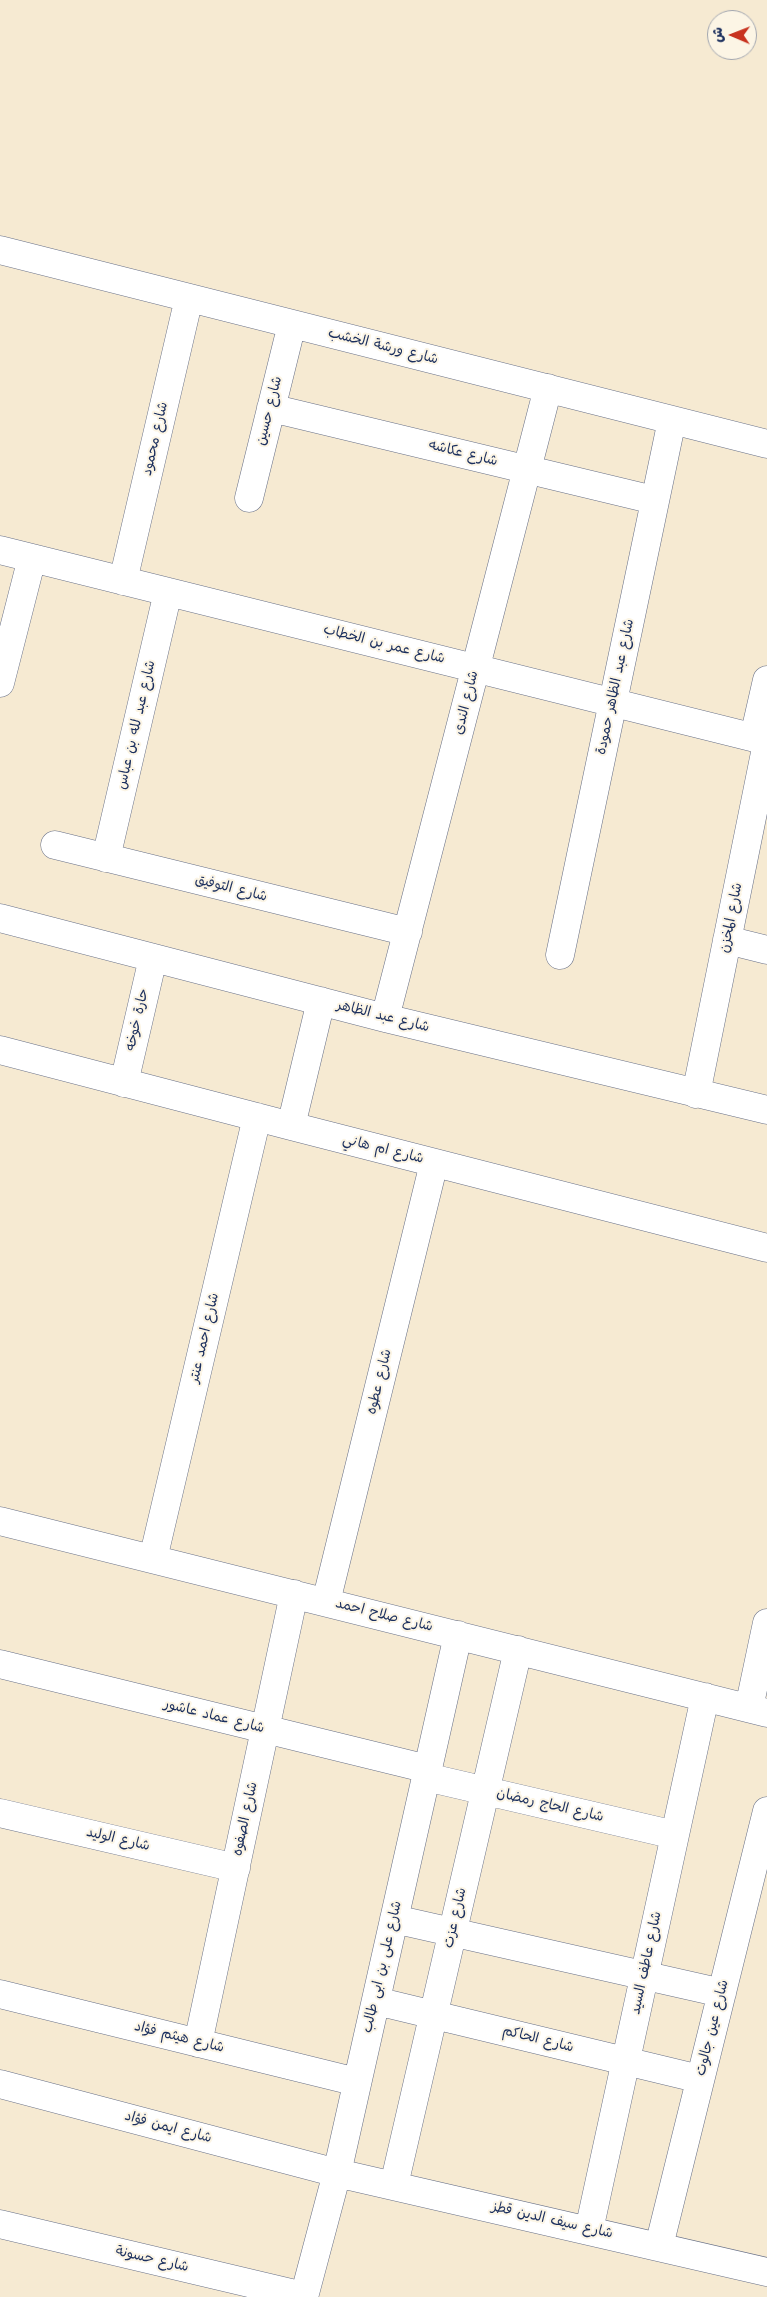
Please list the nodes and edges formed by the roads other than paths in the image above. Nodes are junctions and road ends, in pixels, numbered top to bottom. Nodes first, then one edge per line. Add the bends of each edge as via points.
1 (0, 250) edge
2 (189, 298) junction
3 (292, 324) junction
4 (548, 388) junction
5 (271, 408) junction
6 (672, 420) junction
7 (767, 444) edge
8 (527, 470) junction
9 (249, 498) dead end
10 (654, 500) junction
11 (0, 550) edge
12 (32, 558) junction
13 (123, 581) junction
14 (168, 592) junction
15 (476, 668) junction
16 (767, 680) edge
17 (0, 683) edge
18 (613, 702) junction
19 (763, 740) edge
20 (55, 845) dead end
21 (106, 858) junction
22 (0, 918) edge
23 (408, 932) junction
24 (727, 940) junction
25 (767, 950) edge
26 (560, 955) dead end
27 (153, 958) junction
28 (321, 1001) junction
29 (385, 1018) junction
30 (0, 1050) edge
31 (124, 1083) junction
32 (696, 1094) junction
33 (767, 1110) edge
34 (257, 1117) junction
35 (291, 1126) junction
36 (434, 1163) junction
37 (767, 1248) edge
38 (0, 1521) edge
39 (153, 1559) junction
40 (294, 1594) junction
41 (326, 1602) junction
42 (767, 1623) edge
43 (458, 1635) junction
44 (518, 1650) junction
45 (0, 1664) edge
46 (705, 1697) junction
47 (758, 1710) edge
48 (266, 1729) junction
49 (427, 1773) junction
50 (485, 1791) junction
51 (767, 1811) edge
52 (0, 1813) edge
53 (675, 1834) junction
54 (236, 1868) junction
55 (394, 1919) junction
56 (452, 1932) junction
57 (644, 1976) junction
58 (722, 1993) junction
59 (0, 1994) edge
60 (376, 2001) junction
61 (433, 2015) junction
62 (198, 2043) junction
63 (626, 2062) junction
64 (700, 2079) junction
65 (357, 2082) junction
66 (0, 2084) edge
67 (336, 2173) junction
68 (394, 2185) junction
69 (0, 2224) edge
70 (590, 2230) junction
71 (659, 2246) junction
72 (767, 2272) edge
73 (304, 2297) edge

1 - 2 street, شارع ورشة الخشب
2 - 3 street, شارع ورشة الخشب
2 - 13 street, شارع محمود
3 - 4 street, شارع ورشة الخشب
3 - 5 street, شارع حسين
4 - 6 street, شارع ورشة الخشب
4 - 8 street, شارع الندى
5 - 8 street, شارع عكاشه
5 - 9 street, شارع حسين
6 - 7 street, شارع ورشة الخشب
6 - 10 street, شارع عبد الظاهر حمودة
8 - 10 street, شارع عكاشه
8 - 15 street, شارع الندى
10 - 18 street, شارع عبد الظاهر حمودة
11 - 12 street, شارع عمر بن الخطاب
12 - 13 street, شارع عمر بن الخطاب
12 - 17 street
13 - 14 street, شارع عمر بن الخطاب
14 - 15 street, شارع عمر بن الخطاب
14 - 21 street, شارع عبد لله بن عباس
15 - 18 street, شارع عمر بن الخطاب
15 - 23 street, شارع الندى
16 - 19 street, شارع المخزن
18 - 19 street, شارع عمر بن الخطاب
18 - 26 street, شارع عبد الظاهر حمودة
19 - 24 street, شارع المخزن
20 - 21 street, شارع التوفيق
21 - 23 street, شارع التوفيق
22 - 27 street, شارع عبد الظاهر
23 - 29 street, شارع الندى
24 - 25 street
24 - 32 street, شارع المخزن
27 - 28 street, شارع عبد الظاهر
27 - 31 street, حارة خوخه
28 - 29 street, شارع عبد الظاهر
28 - 35 street
29 - 32 street, شارع عبد الظاهر
30 - 31 street, شارع ام هاني
31 - 34 street, شارع ام هاني
32 - 33 street, شارع عبد الظاهر
34 - 35 street, شارع ام هاني
34 - 39 street, شارع احمد عنتر
35 - 36 street, شارع ام هاني
36 - 37 street, شارع ام هاني
36 - 41 street, شارع عطوه
38 - 39 street, شارع صلاح احمد
39 - 40 street, شارع صلاح احمد
40 - 41 street, شارع صلاح احمد
40 - 48 street, شارع الصفوه
41 - 43 street, شارع صلاح احمد
42 - 47 street
43 - 44 street, شارع صلاح احمد
43 - 49 street, شارع على بن ابى طالب
44 - 46 street, شارع صلاح احمد
44 - 50 street, شارع عزت
45 - 48 street, شارع عماد عاشور
46 - 47 street, شارع صلاح احمد
46 - 53 street, شارع عاطف السيد
48 - 49 street, شارع عماد عاشور
48 - 54 street, شارع الصفوه
49 - 50 street, شارع الحاج رمضان
49 - 55 street, شارع على بن ابى طالب
50 - 53 street, شارع الحاج رمضان
50 - 56 street, شارع عزت
51 - 58 street, شارع عين جالوت
52 - 54 street, شارع الوليد
53 - 57 street, شارع عاطف السيد
54 - 62 street, شارع الصفوه
55 - 56 street
55 - 60 street, شارع على بن ابى طالب
56 - 57 street
56 - 61 street, شارع عزت
57 - 58 street
57 - 63 street, شارع عاطف السيد
58 - 64 street, شارع عين جالوت
59 - 62 street, شارع هيثم فؤاد
60 - 61 street, شارع الحاكم
60 - 65 street, شارع على بن ابى طالب
61 - 63 street, شارع الحاكم
61 - 68 street, شارع عزت
62 - 65 street, شارع هيثم فؤاد
63 - 64 street, شارع الحاكم
63 - 70 street, شارع عاطف السيد
64 - 71 street, شارع عين جالوت
65 - 67 street, شارع على بن ابى طالب
66 - 67 street, شارع ايمن فؤاد
67 - 68 street, شارع سيف الدين قطز
67 - 73 street, شارع على بن ابى طالب
68 - 70 street, شارع سيف الدين قطز
69 - 73 street, شارع حسونة
70 - 71 street, شارع سيف الدين قطز
71 - 72 street, شارع سيف الدين قطز

